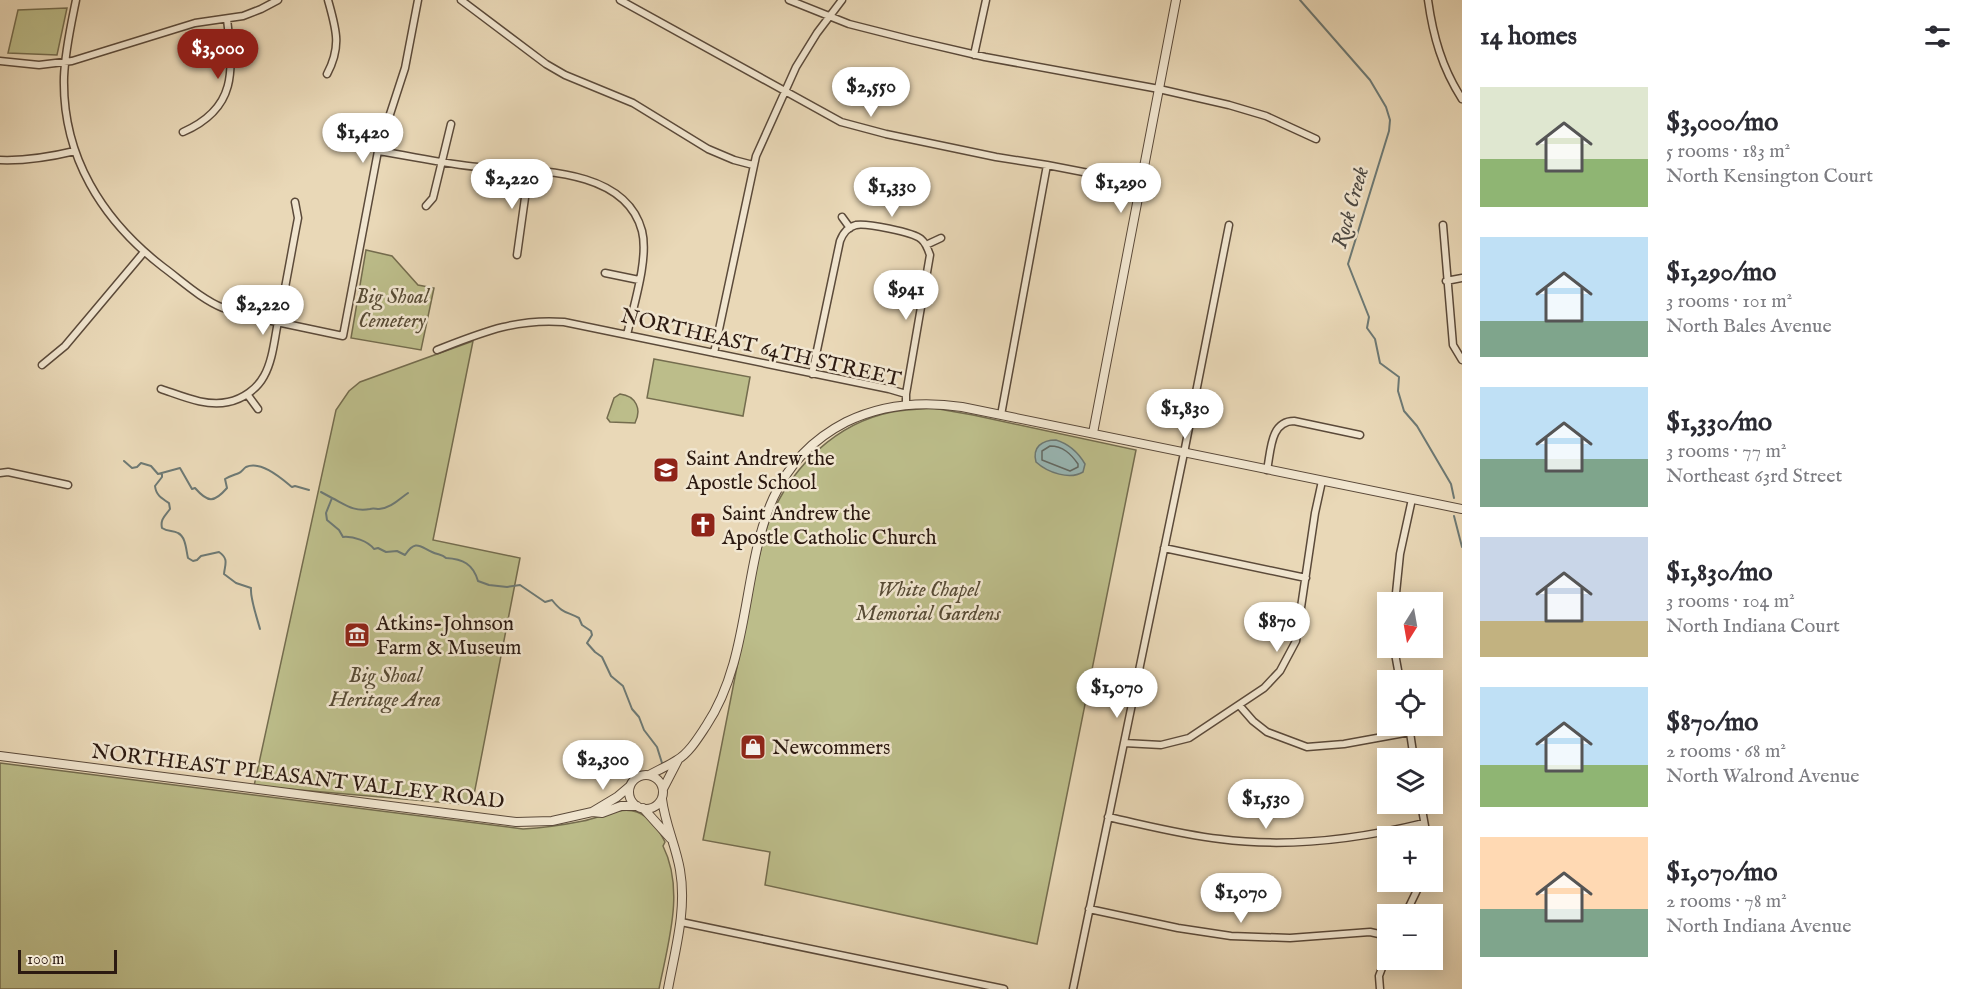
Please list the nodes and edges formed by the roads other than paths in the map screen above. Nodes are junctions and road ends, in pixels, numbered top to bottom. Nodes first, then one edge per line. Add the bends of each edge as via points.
1 (76, 0) edge
2 (278, 0) edge
3 (328, 0) edge
4 (418, 0) edge
5 (460, 0) edge
6 (620, 0) edge
7 (789, 0) edge
8 (842, 0) edge
9 (986, 0) edge
10 (1176, 0) edge
11 (1428, 0) edge
12 (829, 17) junction
13 (227, 19) junction
14 (974, 55) junction
15 (0, 61) edge
16 (66, 63) junction
17 (327, 74) dead end
18 (1159, 89) junction
19 (785, 92) junction
20 (1462, 99) edge
21 (451, 124) dead end
22 (183, 132) dead end
23 (1316, 139) dead end
24 (75, 151) junction
25 (378, 151) junction
26 (0, 160) edge
27 (442, 161) junction
28 (753, 165) junction
29 (1047, 165) junction
30 (529, 169) junction
31 (1140, 183) junction
32 (295, 202) dead end
33 (426, 206) dead end
34 (842, 218) dead end
35 (1229, 225) dead end
36 (1443, 225) dead end
37 (850, 228) junction
38 (942, 238) dead end
39 (926, 245) junction
40 (144, 252) junction
41 (517, 255) dead end
42 (604, 273) dead end
43 (1462, 278) edge
44 (639, 280) junction
45 (1446, 281) junction
46 (278, 322) junction
47 (627, 335) junction
48 (437, 350) dead end
49 (714, 353) junction
50 (1461, 359) edge
51 (42, 365) dead end
52 (812, 374) junction
53 (161, 389) dead end
54 (248, 394) junction
55 (906, 394) junction
56 (906, 405) junction
57 (258, 409) dead end
58 (1001, 415) junction
59 (1093, 433) junction
60 (1360, 435) dead end
61 (1184, 453) junction
62 (1267, 470) junction
63 (0, 473) edge
64 (1322, 481) junction
65 (68, 485) dead end
66 (1412, 499) junction
67 (1462, 509) edge
68 (1164, 548) junction
69 (1306, 578) junction
70 (1396, 592) edge
71 (1239, 705) junction
72 (1379, 736) edge
73 (1124, 743) junction
74 (0, 756) edge
75 (678, 760) junction
76 (649, 775) junction
77 (630, 786) junction
78 (663, 789) junction
79 (662, 799) junction
80 (640, 807) junction
81 (592, 812) junction
82 (1423, 814) edge
83 (1108, 817) junction
84 (1424, 823) junction
85 (1425, 826) edge
86 (670, 838) junction
87 (1089, 909) junction
88 (681, 922) junction
89 (1377, 933) edge
90 (1381, 970) edge
91 (668, 989) edge
92 (1004, 989) edge
93 (1073, 989) edge
94 (1380, 989) edge

1 - 16 street
2 - 13 street
3 - 17 street via 337,45
4 - 25 street via 405,68
5 - 28 street via 565,75 633,103 708,149
6 - 19 street
7 - 12 street
8 - 12 street
9 - 14 street
10 - 18 street
11 - 20 street via 1439,55
12 - 14 street
12 - 19 street via 806,50
13 - 16 street via 195,23
13 - 22 street via 231,75 226,93 206,119
14 - 18 street
15 - 16 street
16 - 24 street via 66,109
18 - 23 street via 1245,110
18 - 31 street
19 - 28 street
19 - 29 street via 841,122
21 - 27 street
24 - 26 street via 44,159
24 - 40 street via 103,206
25 - 27 street
25 - 46 street via 343,336
27 - 30 street
27 - 33 street via 433,198
28 - 49 street
29 - 31 street
29 - 58 street
30 - 41 street
30 - 44 street via 579,178 624,201 639,223 644,240
31 - 59 street
32 - 46 street via 298,218
34 - 37 street
35 - 61 street
36 - 45 street
37 - 39 street via 863,225 912,234
37 - 52 street via 840,241
38 - 39 street
39 - 55 street via 930,255
40 - 46 street via 211,303
40 - 51 street via 65,346
42 - 44 street
43 - 45 street
44 - 47 street
45 - 50 street via 1452,345
46 - 54 street via 267,370
47 - 48 street, NORTHEAST 64TH STREET via 537,320 512,324
47 - 49 street, NORTHEAST 64TH STREET
49 - 52 street, NORTHEAST 64TH STREET
52 - 55 street, NORTHEAST 64TH STREET
53 - 54 street via 211,403 228,402
54 - 57 street
55 - 56 street, NORTHEAST 64TH STREET
56 - 58 street, NORTHEAST 64TH STREET via 946,404
56 - 75 street via 868,413 822,436 777,489 761,528 726,689 703,730
58 - 59 street, NORTHEAST 64TH STREET
59 - 61 street, NORTHEAST 64TH STREET
60 - 62 street via 1284,422 1276,429
61 - 62 street, NORTHEAST 64TH STREET
61 - 68 street
62 - 64 street, NORTHEAST 64TH STREET
63 - 65 street
64 - 66 street, NORTHEAST 64TH STREET
64 - 69 street
66 - 67 street, NORTHEAST 64TH STREET
66 - 70 street
68 - 69 street
68 - 73 street
69 - 71 street via 1296,641 1286,661 1264,688
71 - 72 street via 1267,732 1307,747
71 - 73 street via 1189,738 1161,745
73 - 83 street
74 - 81 street, NORTHEAST PLEASANT VALLEY ROAD via 516,822 552,821
75 - 76 street
75 - 78 street
76 - 77 street via 638,777
76 - 78 street via 658,779
77 - 80 street via 630,797
77 - 81 street, NORTHEAST PLEASANT VALLEY ROAD
78 - 79 street
79 - 80 street via 655,807
79 - 86 street
80 - 81 street, NORTHEAST PLEASANT VALLEY ROAD
80 - 86 street
82 - 84 street
83 - 84 street via 1193,835 1257,842 1340,838
83 - 87 street
84 - 85 street
86 - 88 street via 680,870
87 - 89 street via 1231,936 1290,938
87 - 93 street
88 - 91 street
88 - 92 street
90 - 94 street

